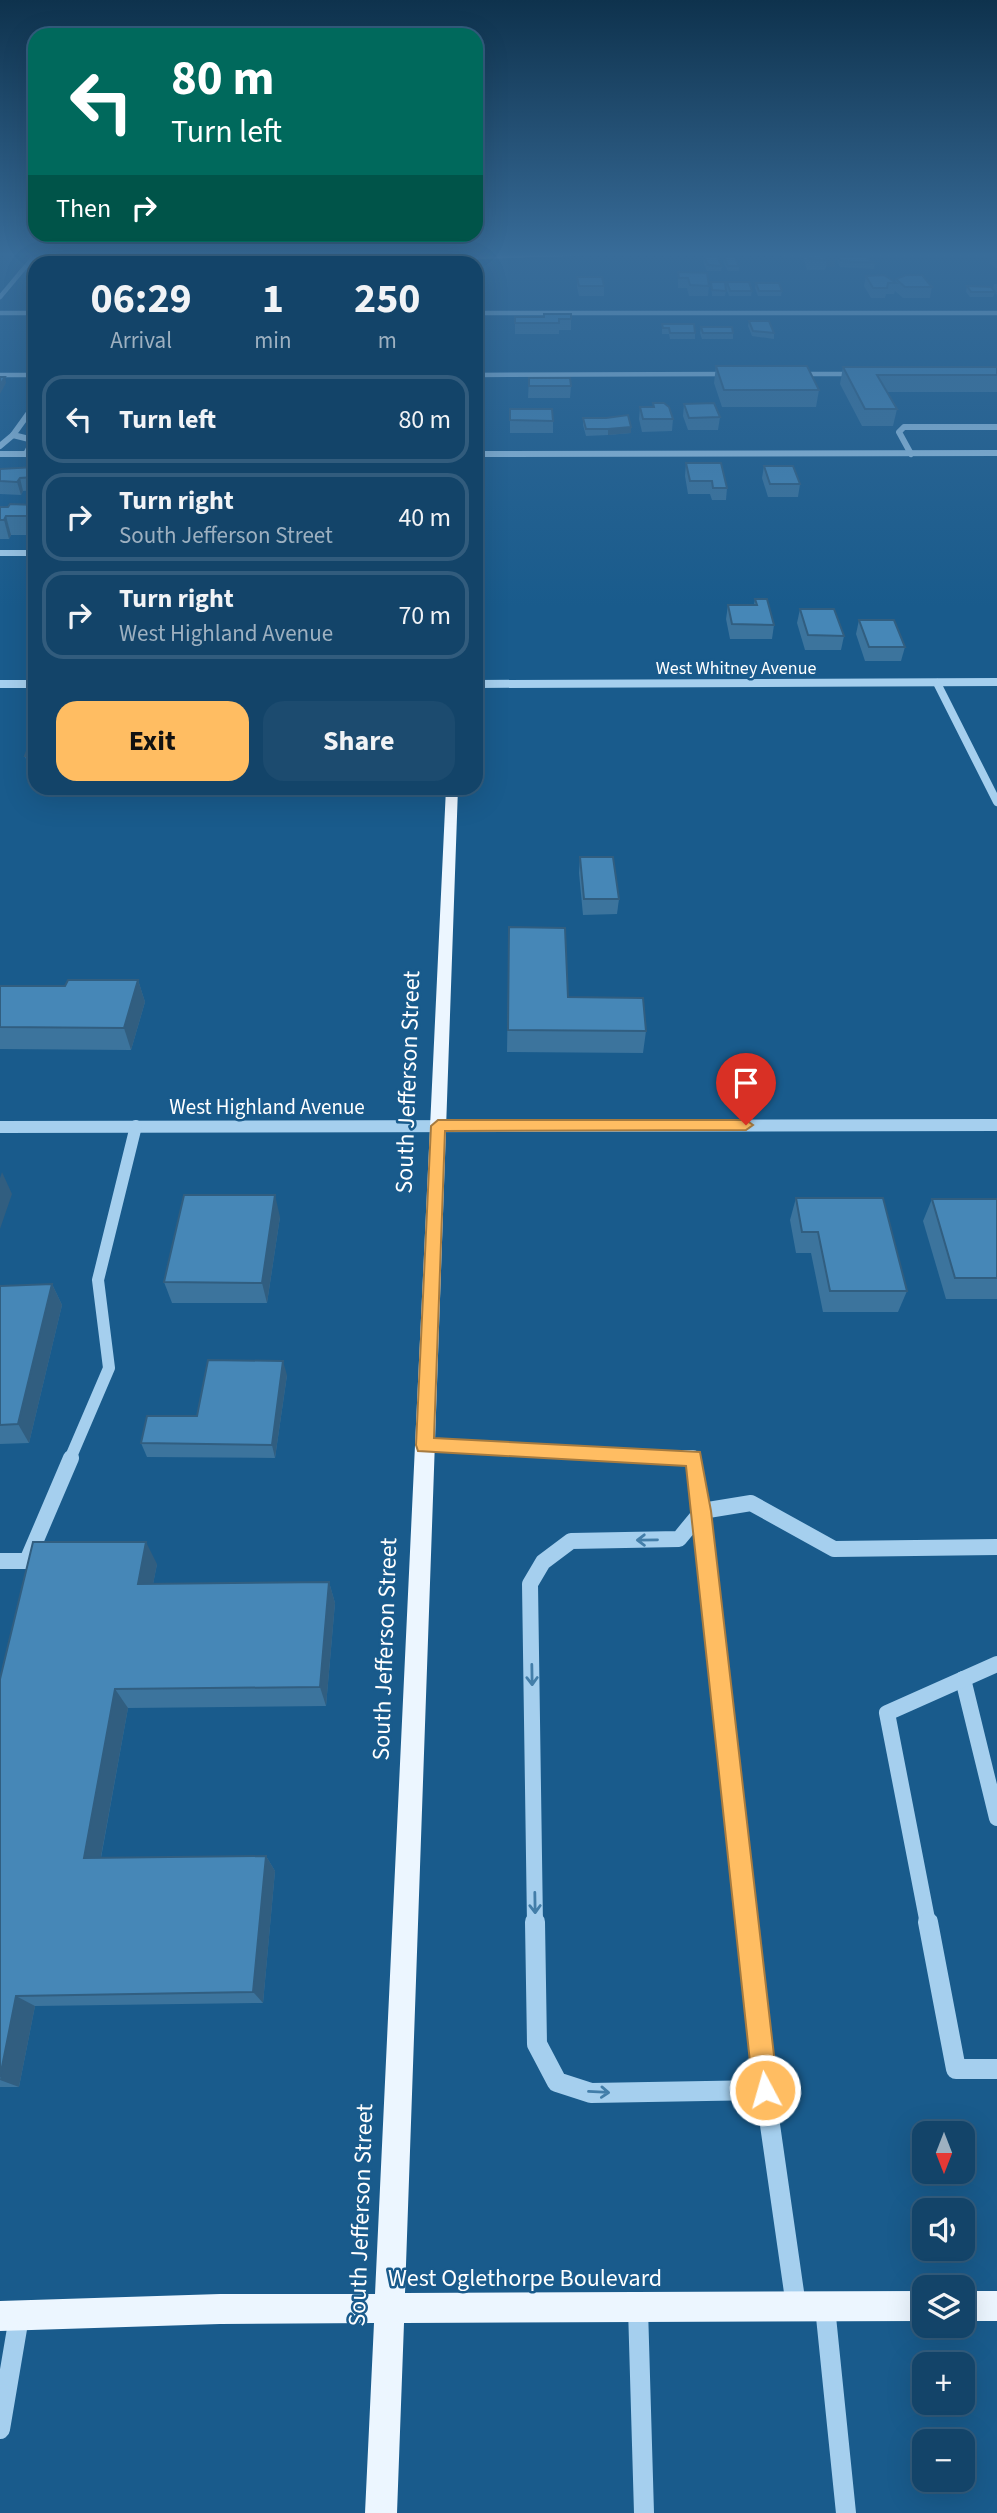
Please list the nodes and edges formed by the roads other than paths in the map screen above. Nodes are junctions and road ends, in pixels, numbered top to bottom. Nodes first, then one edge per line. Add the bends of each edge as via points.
1 (483, 374) edge
2 (739, 374) edge
3 (781, 374) edge
4 (864, 374) edge
5 (0, 375) edge
6 (28, 375) edge
7 (28, 416) edge
8 (997, 427) edge
9 (13, 435) junction
10 (28, 439) edge
11 (0, 446) edge
12 (28, 450) edge
13 (911, 453) junction
14 (997, 453) edge
15 (0, 454) edge
16 (26, 454) joint
17 (483, 454) edge
18 (0, 553) edge
19 (28, 553) edge
20 (997, 682) edge
21 (937, 683) junction
22 (0, 684) edge
23 (28, 684) edge
24 (483, 684) edge
25 (452, 795) edge
26 (997, 802) edge
27 (997, 1125) edge
28 (136, 1126) junction
29 (438, 1126) junction
30 (0, 1127) edge
31 (425, 1445) junction
32 (702, 1511) junction
33 (997, 1547) edge
34 (0, 1561) edge
35 (27, 1561) joint
36 (997, 1664) edge
37 (963, 1679) junction
38 (997, 1818) edge
39 (997, 2069) edge
40 (765, 2090) junction
41 (912, 2306) edge
42 (975, 2306) edge
43 (997, 2306) edge
44 (638, 2307) junction
45 (811, 2307) junction
46 (389, 2309) junction
47 (10, 2317) edge
48 (0, 2429) edge
49 (381, 2513) edge
50 (644, 2513) edge
51 (846, 2513) edge

1 - 2 street
3 - 4 street
5 - 6 street
7 - 9 street
8 - 13 street via 904,427 899,432
9 - 10 street
9 - 11 street
12 - 16 street
13 - 14 street
13 - 17 street
15 - 16 street
18 - 19 street
20 - 21 street, West Whitney Avenue
21 - 24 street, West Whitney Avenue
21 - 26 street
22 - 23 street
25 - 29 main road, South Jefferson Street
27 - 29 street, West Highland Avenue
28 - 29 street, West Highland Avenue
28 - 30 street, West Highland Avenue
28 - 35 street via 98,1280 109,1368
29 - 31 main road, South Jefferson Street
31 - 32 street via 694,1458
31 - 46 main road, South Jefferson Street
32 - 33 street via 751,1503 834,1549
32 - 40 street
32 -> 40 street via 679,1539 571,1541 543,1562 530,1584 537,2044 557,2082 591,2093
34 - 35 street
36 - 37 street
37 - 38 street
37 - 39 street via 887,1713 956,2069
40 - 45 street
41 - 45 main road, West Oglethorpe Boulevard
42 - 43 main road
44 - 45 main road, West Oglethorpe Boulevard
44 - 46 main road, West Oglethorpe Boulevard
44 - 50 street
45 - 51 street
46 - 47 main road, West Oglethorpe Boulevard via 220,2309
46 - 49 main road, South Jefferson Street
47 - 48 street

